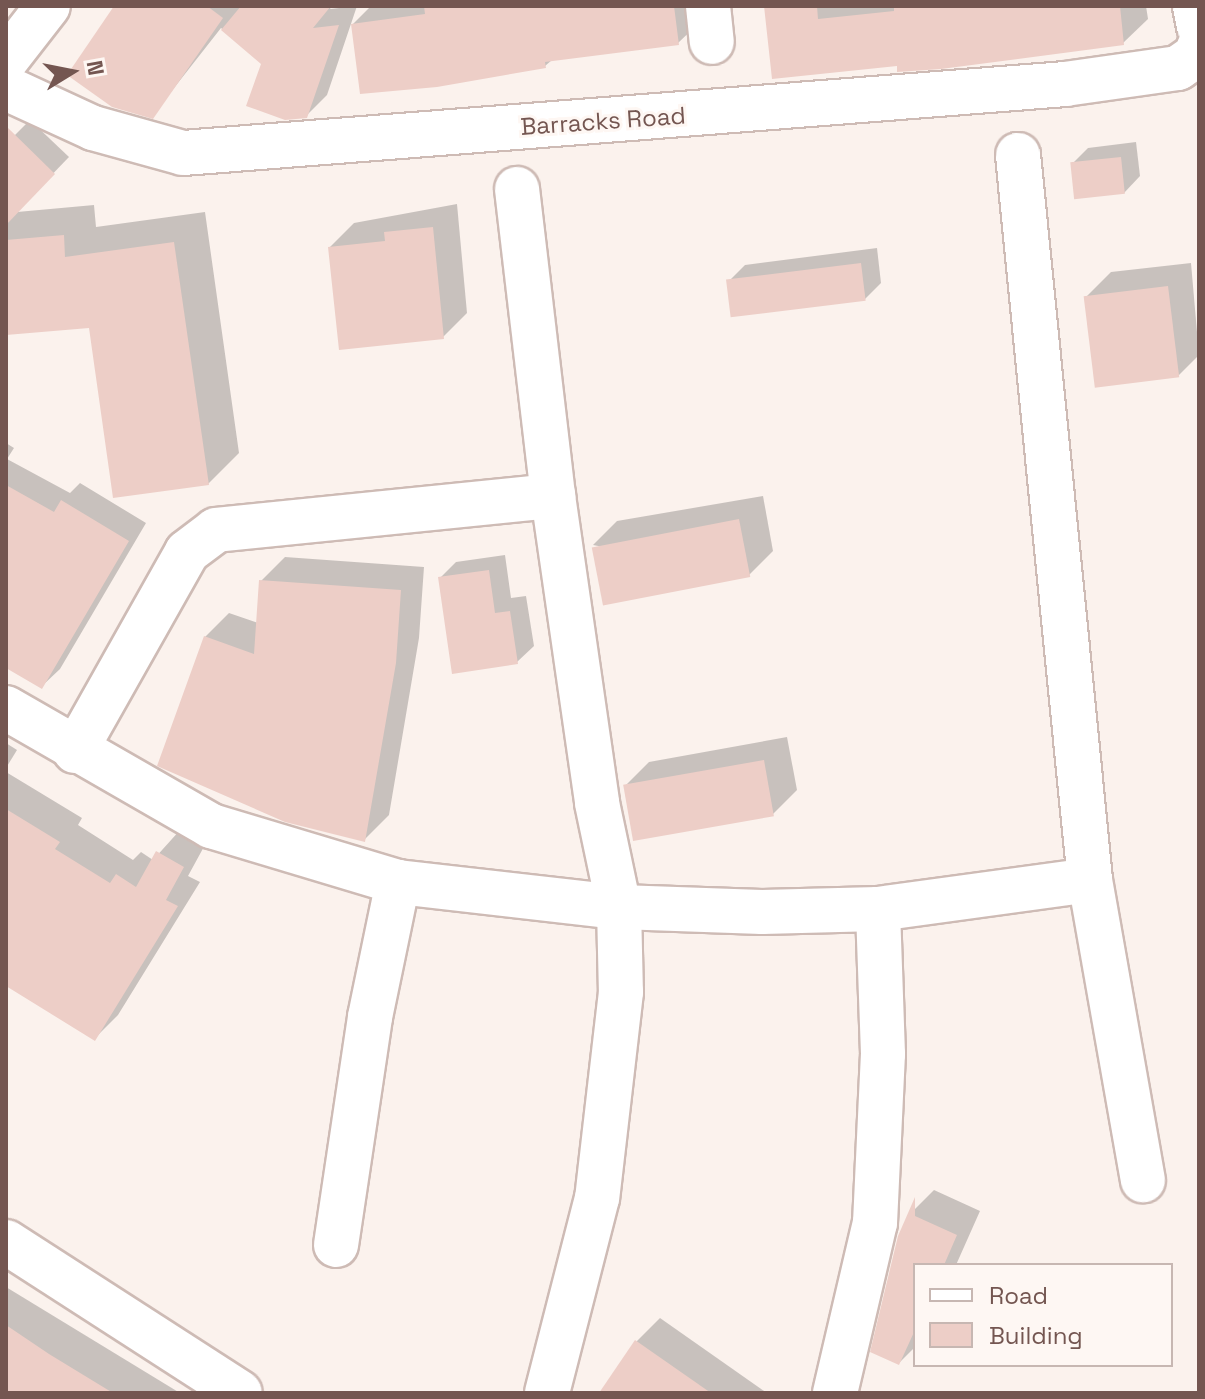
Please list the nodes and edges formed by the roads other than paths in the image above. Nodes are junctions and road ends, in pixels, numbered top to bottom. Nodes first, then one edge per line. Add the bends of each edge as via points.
1 (48, 6) edge
2 (1195, 6) edge
3 (1199, 27) edge
4 (1199, 47) edge
5 (6, 60) edge
6 (6, 88) edge
7 (1018, 155) dead end
8 (517, 189) dead end
9 (553, 496) junction
10 (6, 708) edge
11 (75, 751) junction
12 (1090, 880) junction
13 (398, 882) junction
14 (619, 907) junction
15 (878, 909) junction
16 (1143, 1180) dead end
17 (6, 1242) edge
18 (336, 1245) dead end
19 (240, 1393) edge
20 (547, 1393) edge
21 (835, 1393) edge

1 - 5 street
2 - 3 street
4 - 6 street, Barracks Road via 1198,54 1178,68 1065,84 183,153 93,128
7 - 12 street
8 - 9 street
9 - 11 street via 216,530 187,552
9 - 14 street via 597,803
10 - 11 street
11 - 13 street via 211,826 309,860
12 - 15 street
12 - 16 street
13 - 14 street
13 - 18 street via 370,1017
14 - 15 street
14 - 20 street via 621,992 597,1198
15 - 21 street via 883,1054 875,1223
17 - 19 street

